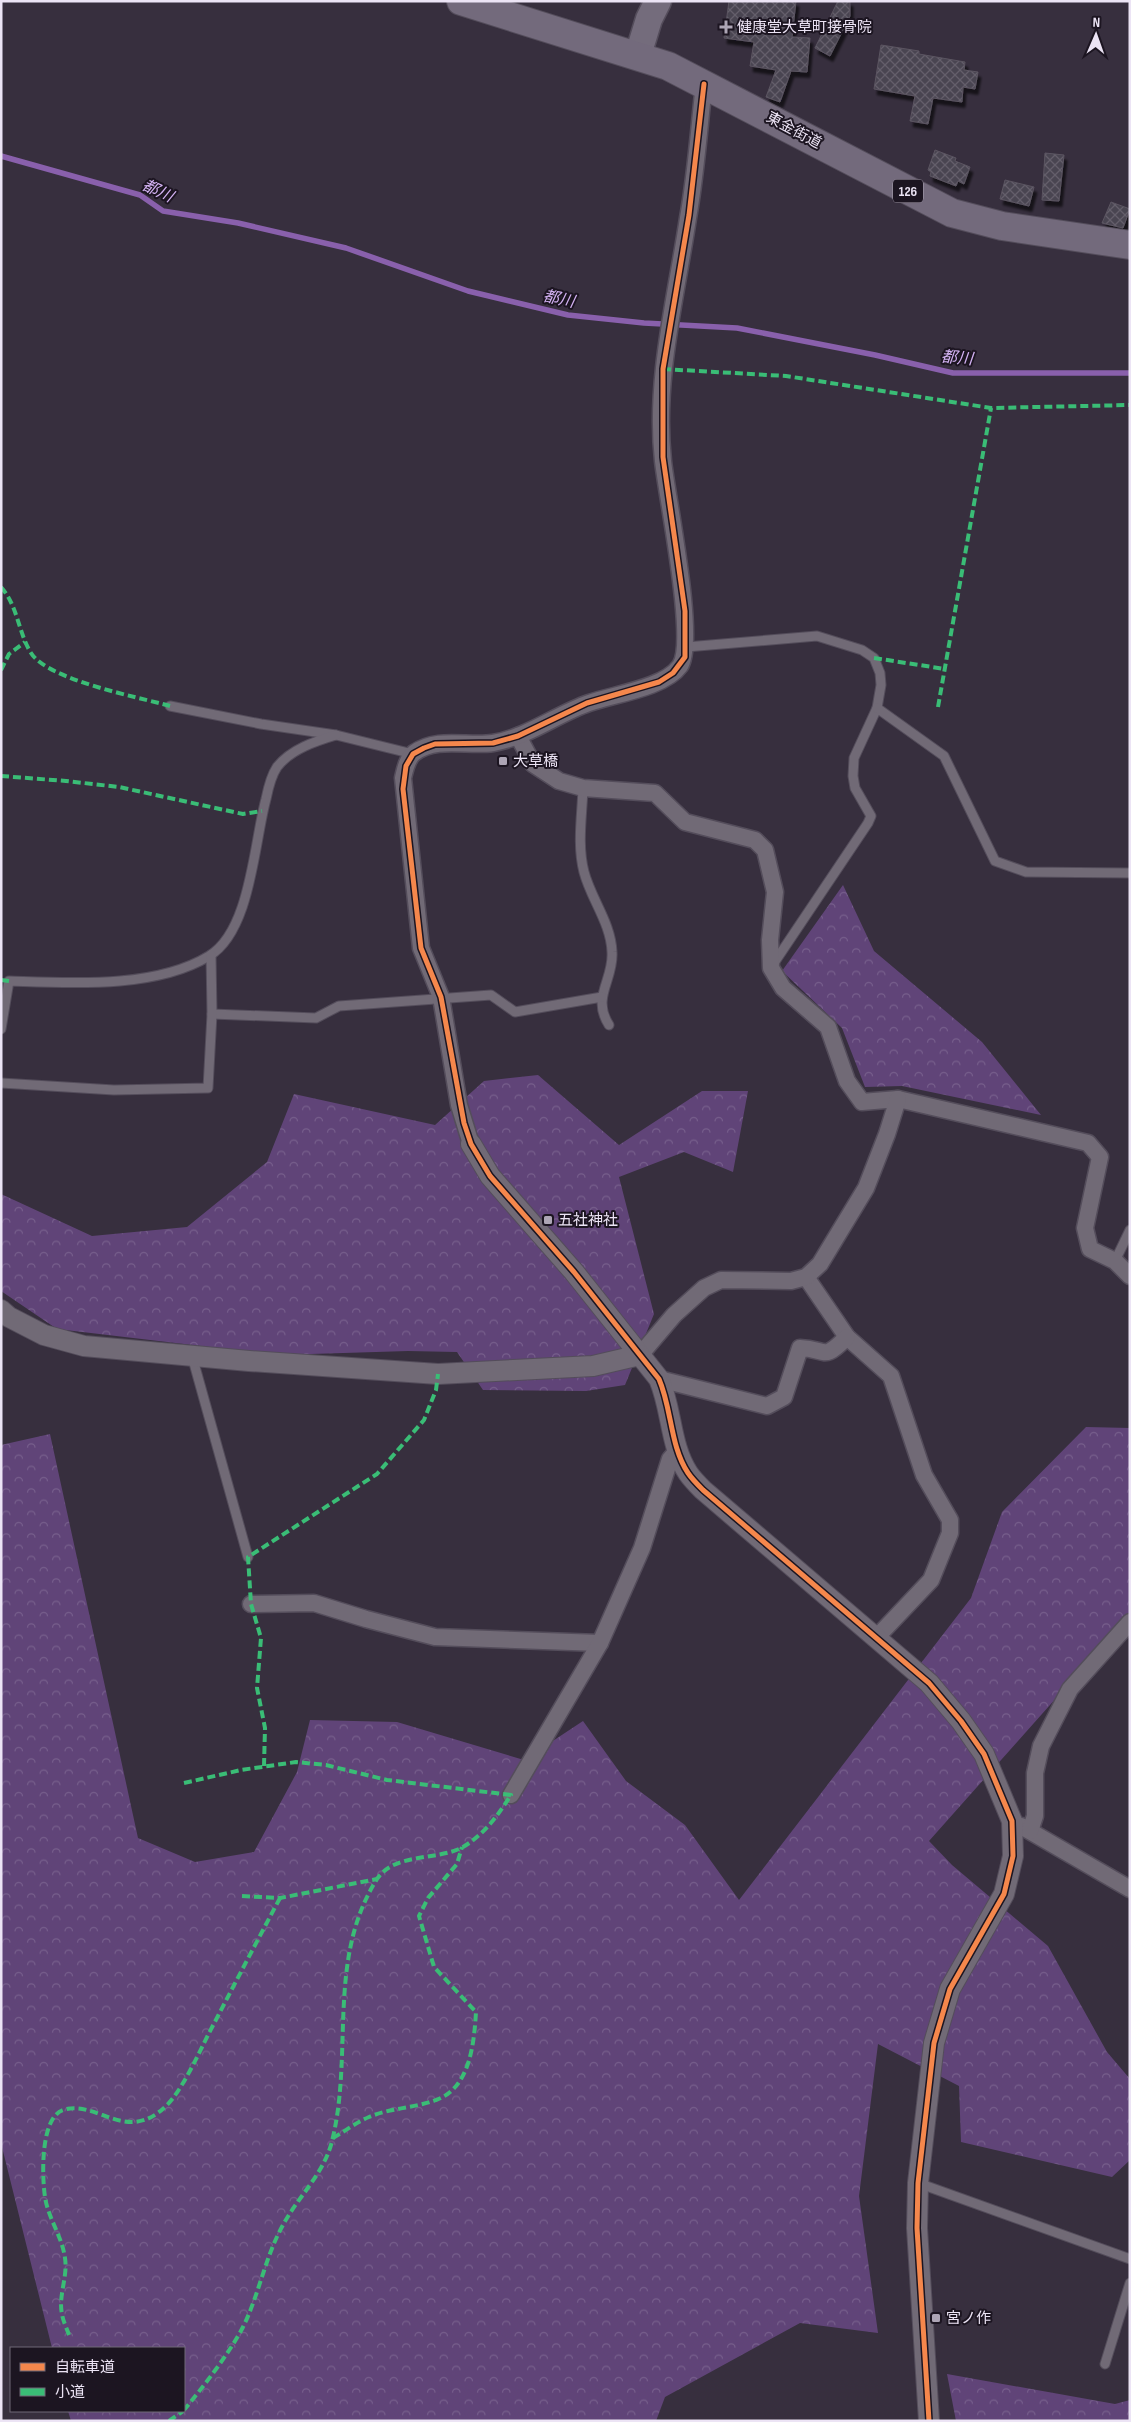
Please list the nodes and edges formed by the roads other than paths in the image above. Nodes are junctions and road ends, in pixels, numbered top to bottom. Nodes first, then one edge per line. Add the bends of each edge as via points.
1 (461, 1) edge
2 (658, 1) edge
3 (638, 55) junction
4 (704, 84) junction
5 (1130, 245) edge
6 (686, 647) junction
7 (170, 706) dead end
8 (877, 708) junction
9 (336, 735) junction
10 (518, 736) junction
11 (412, 754) junction
12 (583, 788) junction
13 (1130, 873) edge
14 (211, 955) junction
15 (771, 968) junction
16 (441, 997) junction
17 (602, 997) junction
18 (212, 1014) junction
19 (609, 1025) dead end
20 (1, 1029) edge
21 (1, 1083) edge
22 (898, 1099) junction
23 (471, 1144) joint
24 (1130, 1230) edge
25 (1115, 1261) junction
26 (1130, 1276) edge
27 (806, 1277) junction
28 (1, 1310) edge
29 (847, 1337) junction
30 (192, 1356) junction
31 (640, 1356) junction
32 (659, 1380) junction
33 (678, 1450) junction
34 (248, 1557) dead end
35 (251, 1604) dead end
36 (1130, 1622) edge
37 (877, 1638) junction
38 (600, 1643) junction
39 (511, 1795) dead end
40 (1012, 1821) junction
41 (1030, 1831) junction
42 (1130, 1889) edge
43 (918, 2183) junction
44 (1130, 2259) edge
45 (1130, 2283) edge
46 (1105, 2364) dead end
47 (929, 2421) edge

1 - 3 highway, 東金街道 / 126
2 - 3 main road
3 - 4 highway, 東金街道 / 126
4 - 5 highway, 東金街道 / 126 via 952,213 1002,226
4 - 6 street via 689,215 663,369 663,457 685,611
6 - 8 lane via 816,636 862,650 874,658 880,673
6 - 10 street via 680,666 659,682 587,704
7 - 9 lane
8 - 13 lane via 944,756 995,861 1026,872
8 - 15 lane via 853,767 855,788 871,816 868,824
9 - 11 lane
9 - 14 lane via 302,748 277,767 262,811 253,867 237,922
10 - 11 street via 493,743 435,744
10 - 12 street via 533,764 544,774 558,782
11 - 16 street via 406,766 403,789 421,948
12 - 15 street via 654,793 685,822 755,840 765,850 775,892
12 - 17 lane via 582,864 613,953
14 - 18 lane
14 - 20 lane via 194,964 147,977 65,983 9,981
15 - 22 street via 782,988 828,1027 847,1081 862,1102
16 - 17 lane via 491,995 515,1012
16 - 18 lane via 339,1006 316,1018
16 - 23 street via 459,1105
17 - 19 lane via 602,1014
18 - 21 lane via 208,1088 114,1090
22 - 25 street via 1088,1143 1100,1157 1085,1228 1090,1249
22 - 27 street via 866,1188 820,1264
23 - 31 street via 490,1176 574,1272
24 - 25 lane
25 - 26 street
27 - 29 street
27 - 31 street via 791,1281 721,1280 704,1288 674,1315
28 - 30 street via 44,1335 84,1346
29 - 32 street via 826,1354 800,1348 784,1397 767,1406
29 - 37 street via 891,1376 924,1475 950,1520 950,1533 931,1580
30 - 31 street via 438,1374 593,1366
30 - 34 lane
31 - 32 street
32 - 33 street via 665,1392
33 - 37 street via 688,1472 703,1490
33 - 38 street via 670,1460 642,1548
35 - 38 street via 314,1603 435,1637
36 - 41 street via 1070,1689 1041,1746 1035,1773 1035,1816
37 - 40 street via 929,1683 962,1721 984,1754
38 - 39 street
40 - 41 street
40 - 43 street via 1013,1856 1004,1894 950,1988 940,2016
41 - 42 street
43 - 44 lane
43 - 47 street via 917,2228
45 - 46 lane

